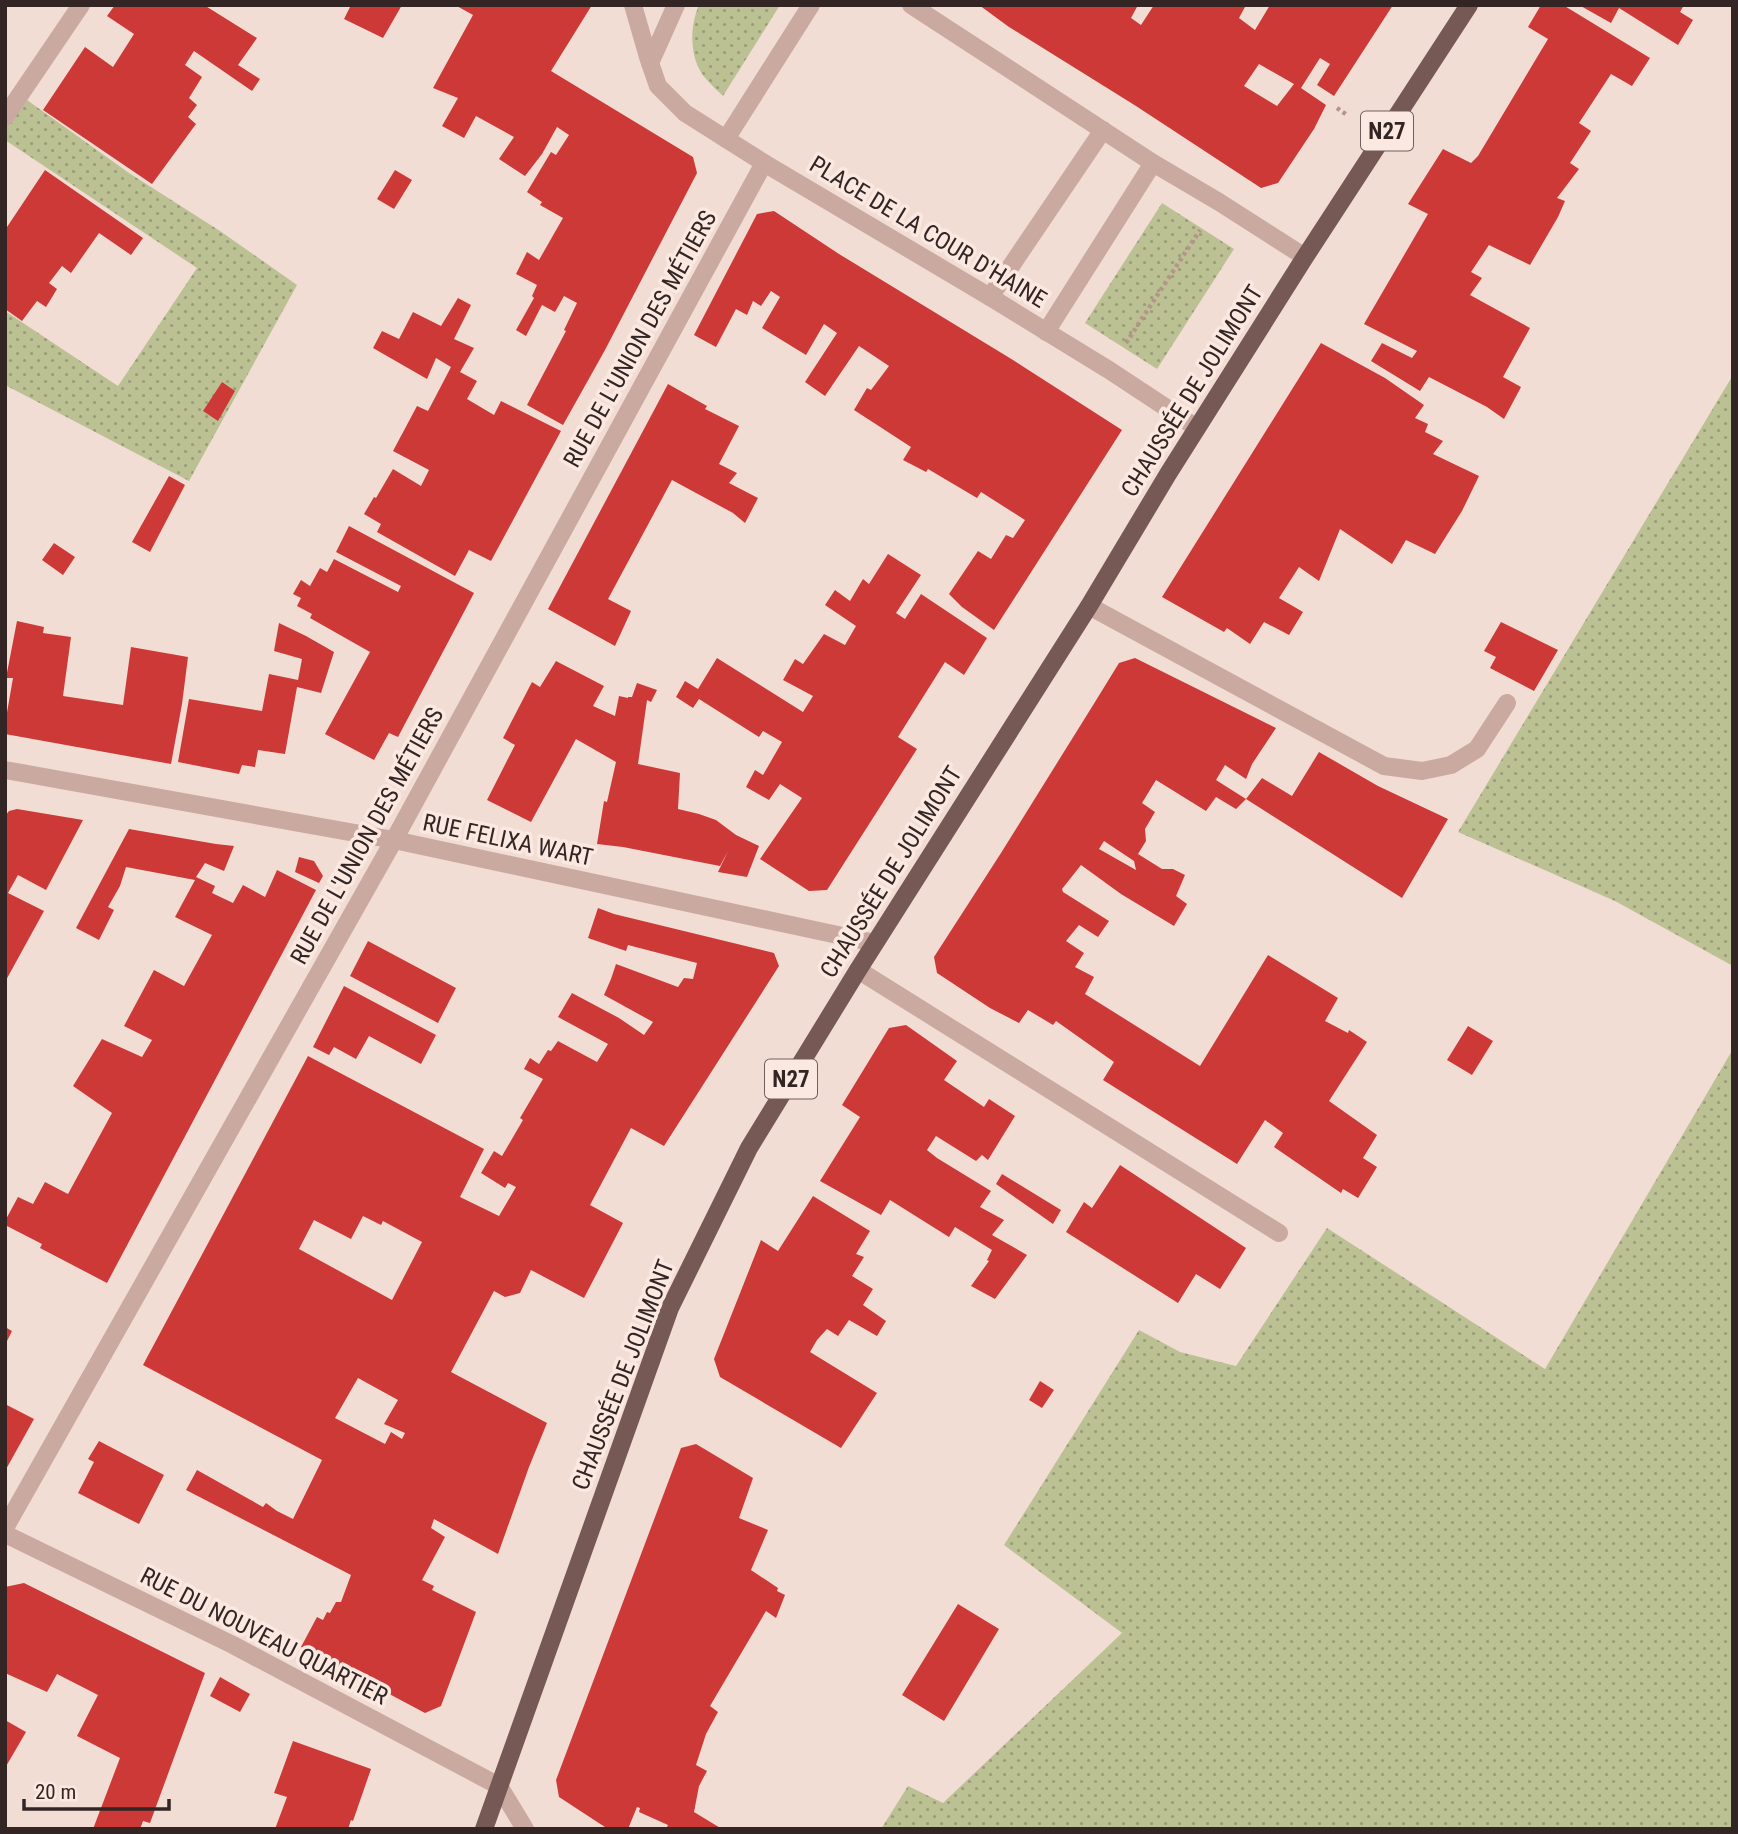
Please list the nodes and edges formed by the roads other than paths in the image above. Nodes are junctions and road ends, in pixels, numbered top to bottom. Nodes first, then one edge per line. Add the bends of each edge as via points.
1 (81, 5) edge
2 (633, 5) edge
3 (676, 5) edge
4 (811, 5) edge
5 (911, 5) edge
6 (1469, 5) edge
7 (650, 64) junction
8 (5, 117) edge
9 (1103, 130) junction
10 (726, 139) junction
11 (764, 163) junction
12 (1153, 163) junction
13 (1304, 257) junction
14 (990, 297) junction
15 (1046, 332) junction
16 (1197, 428) junction
17 (1088, 606) junction
18 (1507, 703) dead end
19 (8, 775) edge
20 (394, 840) junction
21 (875, 943) junction
22 (858, 970) junction
23 (1279, 1233) dead end
24 (5, 1528) edge
25 (5, 1534) edge
26 (499, 1786) junction
27 (484, 1829) edge
28 (525, 1829) edge

1 - 8 street
2 - 7 street, PLACE DE LA COUR D'HAINE
3 - 7 street
4 - 10 street
5 - 9 street
6 - 13 main road, CHAUSSÉE DE JOLIMONT / N27
7 - 10 street, PLACE DE LA COUR D'HAINE via 659,86 685,113
9 - 12 street
9 - 14 street
10 - 11 street, PLACE DE LA COUR D'HAINE
11 - 14 street, PLACE DE LA COUR D'HAINE
11 - 20 street, RUE DE L'UNION DES MÉTIERS
12 - 13 street
12 - 15 street
13 - 16 main road, CHAUSSÉE DE JOLIMONT / N27
14 - 15 street, PLACE DE LA COUR D'HAINE
15 - 16 street, PLACE DE LA COUR D'HAINE
16 - 17 main road, CHAUSSÉE DE JOLIMONT / N27
17 - 18 street via 1384,766 1422,771 1451,765 1477,749
17 - 21 main road, CHAUSSÉE DE JOLIMONT / N27
19 - 20 street, RUE FELIXA WART
20 - 21 street, RUE FELIXA WART
20 - 24 street, RUE DE L'UNION DES MÉTIERS
21 - 22 main road, CHAUSSÉE DE JOLIMONT / N27
22 - 23 street
22 - 26 main road, CHAUSSÉE DE JOLIMONT / N27 via 749,1148 670,1308
25 - 26 street, RUE DU NOUVEAU QUARTIER via 233,1645
26 - 27 main road, CHAUSSÉE DE JOLIMONT / N27
26 - 28 street

